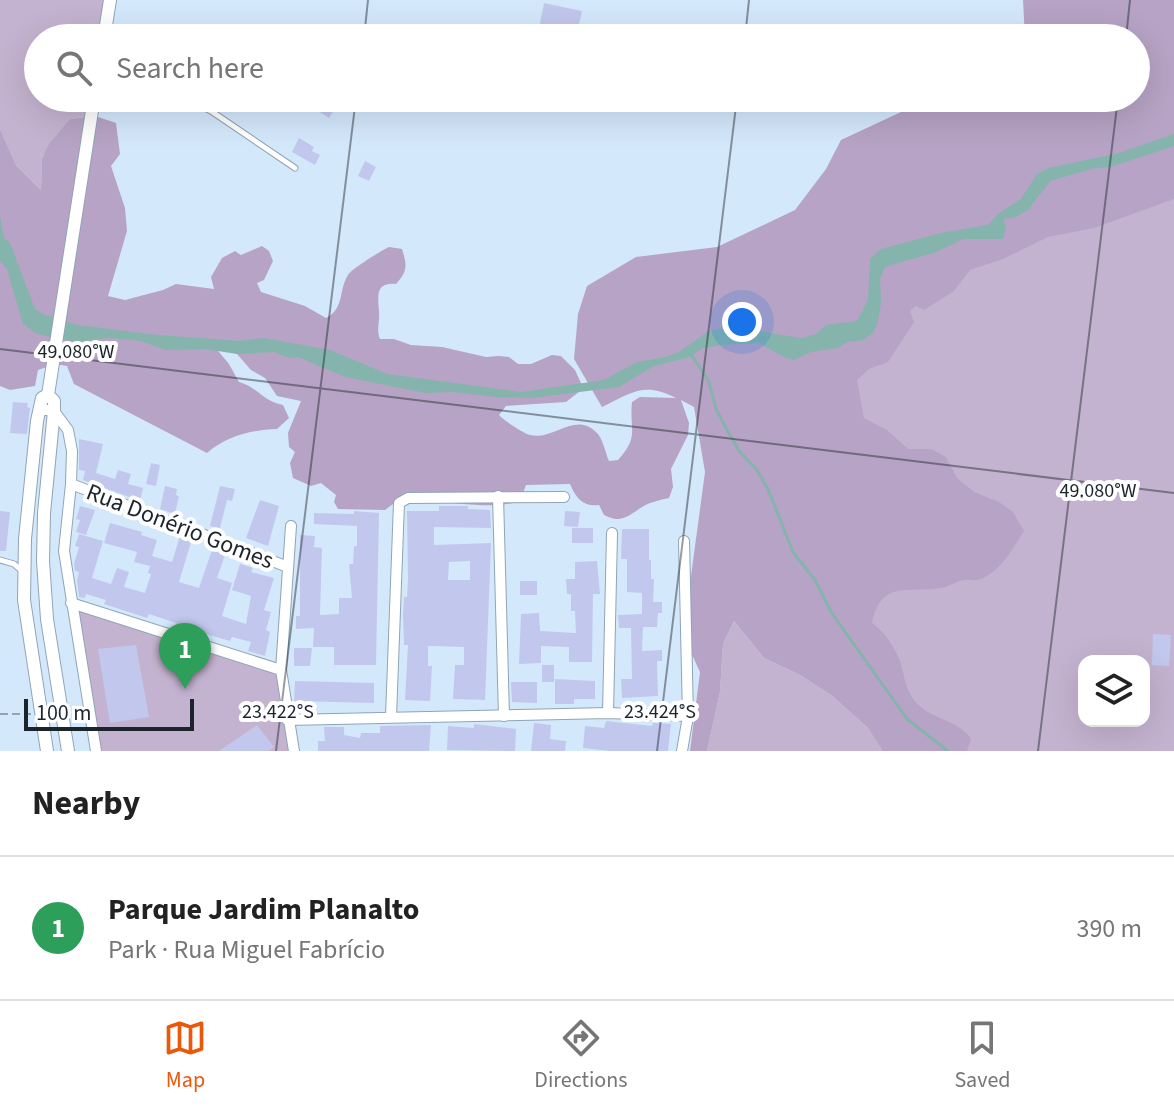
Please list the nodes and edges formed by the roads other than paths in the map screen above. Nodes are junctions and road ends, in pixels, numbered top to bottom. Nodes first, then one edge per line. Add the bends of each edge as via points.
1 (110, 0) edge
2 (106, 24) edge
3 (92, 112) edge
4 (212, 112) edge
5 (295, 168) dead end
6 (48, 395) junction
7 (39, 409) junction
8 (54, 411) junction
9 (71, 484) junction
10 (498, 496) junction
11 (564, 497) dead end
12 (291, 526) dead end
13 (612, 533) dead end
14 (684, 541) dead end
15 (0, 560) edge
16 (288, 567) junction
17 (24, 574) junction
18 (71, 603) junction
19 (281, 670) junction
20 (608, 713) junction
21 (504, 716) junction
22 (688, 716) junction
23 (391, 717) junction
24 (287, 720) junction
25 (47, 751) edge
26 (68, 751) edge
27 (96, 751) edge
28 (294, 751) edge
29 (682, 751) edge

1 - 2 street
3 - 6 street
4 - 5 lane
6 - 7 street
6 - 8 street
7 - 8 street
7 - 17 street
8 - 9 street via 68,430
8 - 26 street via 44,575
9 - 16 street, Rua Donério Gomes
9 - 18 street via 64,551
10 - 11 street
10 - 21 street
10 - 23 street via 408,498 397,508
12 - 16 street
13 - 20 street
14 - 22 street
15 - 17 lane
16 - 19 street
17 - 25 street
18 - 19 street
18 - 27 street
19 - 24 street
20 - 21 street
20 - 22 street
21 - 23 street
22 - 29 street
23 - 24 street
24 - 28 street

